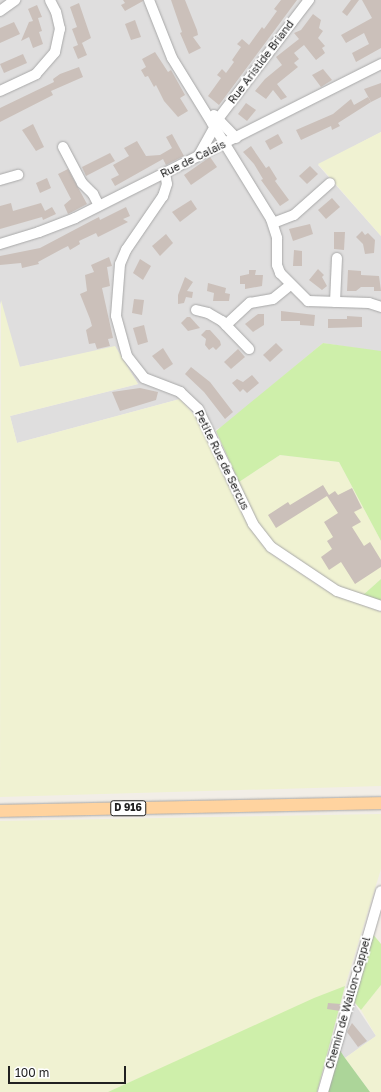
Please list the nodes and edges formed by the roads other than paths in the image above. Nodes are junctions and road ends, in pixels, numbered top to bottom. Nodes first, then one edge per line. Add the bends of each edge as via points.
1 (15, 0) edge
2 (50, 0) edge
3 (149, 0) edge
4 (309, 0) edge
5 (0, 11) edge
6 (381, 64) edge
7 (0, 91) edge
8 (215, 123) junction
9 (236, 138) junction
10 (224, 144) junction
11 (63, 147) dead end
12 (198, 156) junction
13 (165, 173) junction
14 (18, 175) dead end
15 (0, 180) edge
16 (330, 183) dead end
17 (99, 206) junction
18 (273, 223) junction
19 (0, 244) edge
20 (337, 258) dead end
21 (290, 285) junction
22 (335, 302) junction
23 (381, 307) edge
24 (196, 310) dead end
25 (226, 325) junction
26 (248, 349) dead end
27 (381, 606) edge
28 (381, 803) edge
29 (0, 811) edge
30 (381, 891) edge
31 (323, 1092) edge

1 - 5 street
2 - 7 street via 60,29 52,58 36,74
3 - 8 street via 172,58
4 - 8 street, Rue Aristide Briand
6 - 9 street, Rue de Calais
8 - 9 street
8 - 10 street
8 - 12 street, Rue Aristide Briand
9 - 10 street, Rue de Calais
10 - 12 street, Rue de Calais
10 - 18 street
11 - 17 street via 82,183 93,194
12 - 13 street, Rue de Calais
13 - 17 street, Rue de Calais
13 - 27 street, Petite Rue de Sercus via 167,184 163,196 126,250 120,264 116,316 127,356 144,378 180,392 198,409 253,524 271,548 336,590
14 - 15 street
16 - 18 street via 294,215
17 - 19 street, Rue de Calais via 54,227
18 - 21 street via 277,238 278,268
20 - 22 street
21 - 22 street via 308,301
21 - 25 street via 273,300 250,303
22 - 23 street
24 - 25 street via 212,315
25 - 26 street
28 - 29 main road, D 916
30 - 31 street, Chemin de Wallon-Cappel

